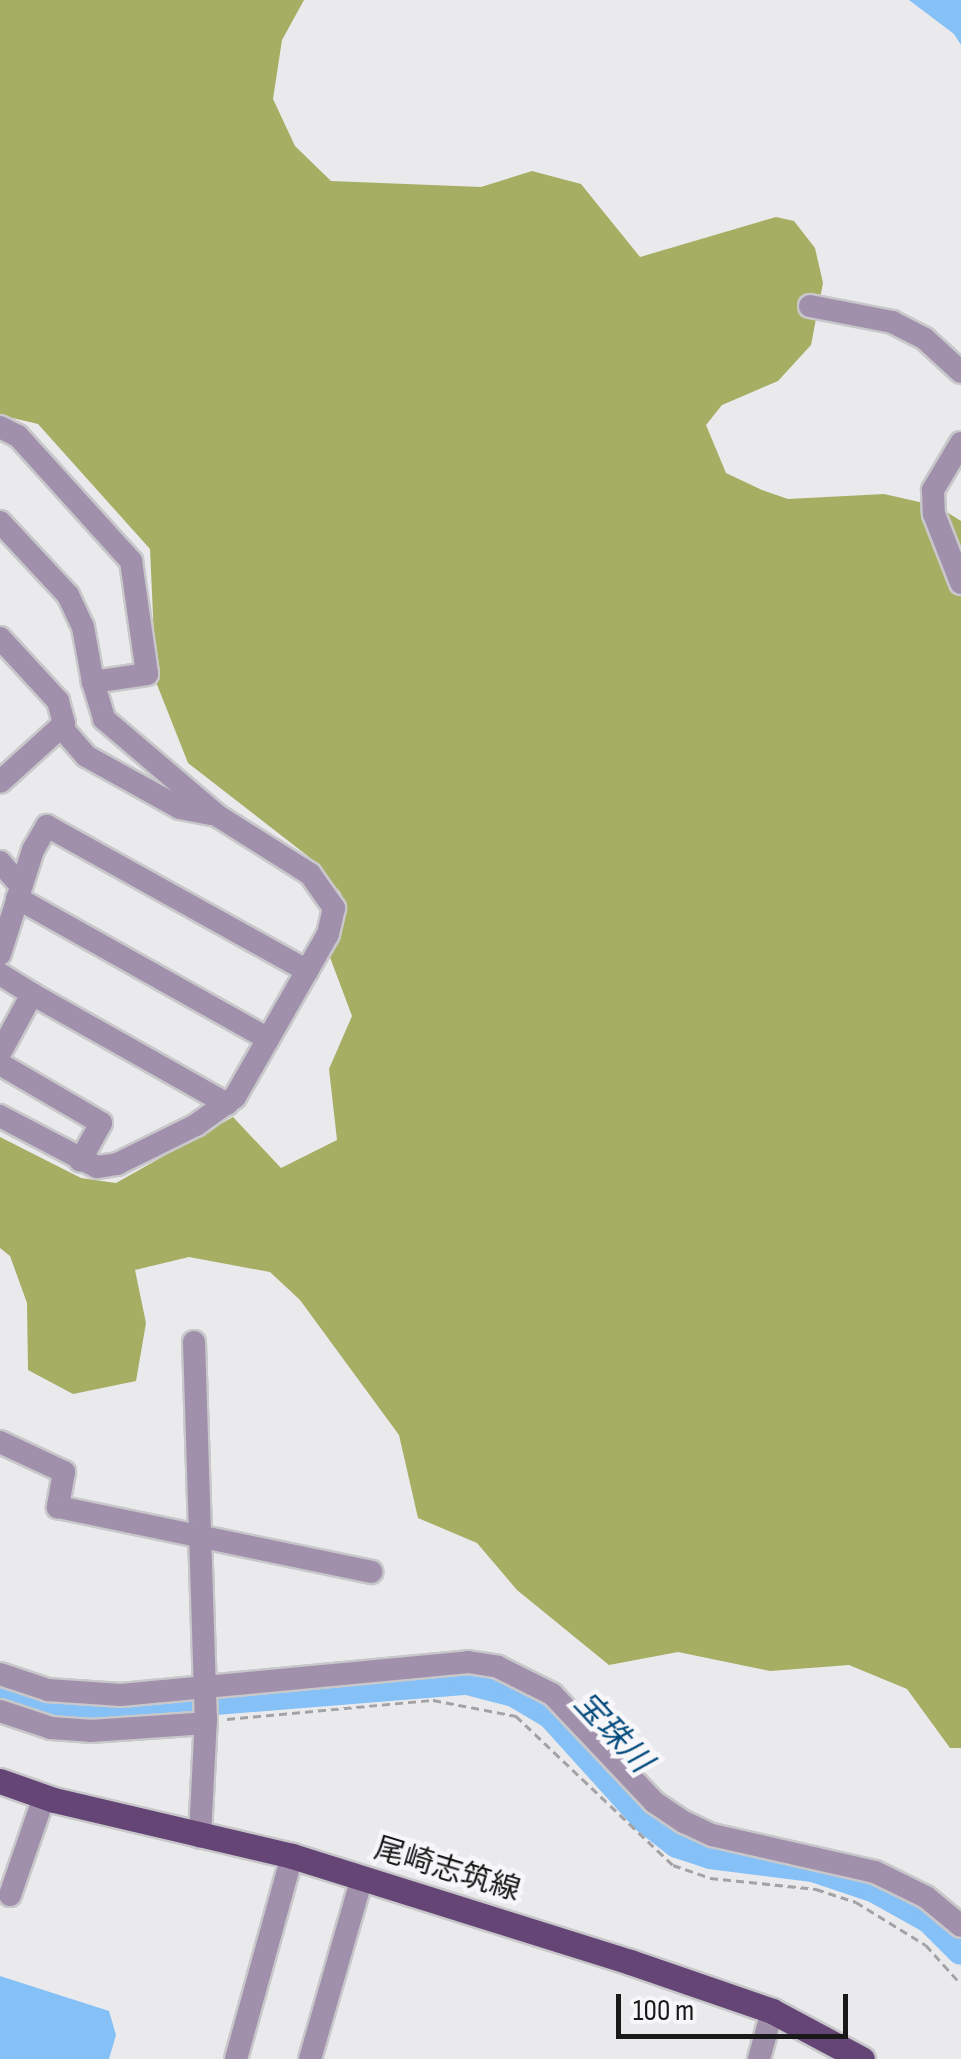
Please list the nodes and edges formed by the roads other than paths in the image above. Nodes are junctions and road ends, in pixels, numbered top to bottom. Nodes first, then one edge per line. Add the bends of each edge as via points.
1 (810, 306) dead end
2 (961, 372) edge
3 (0, 427) edge
4 (961, 443) edge
5 (0, 522) edge
6 (961, 583) edge
7 (0, 638) edge
8 (93, 682) junction
9 (61, 727) junction
10 (5, 766) edge
11 (218, 816) junction
12 (0, 862) edge
13 (19, 892) junction
14 (0, 954) edge
15 (307, 971) junction
16 (0, 974) edge
17 (32, 994) junction
18 (268, 1039) junction
19 (0, 1053) edge
20 (0, 1064) edge
21 (227, 1104) junction
22 (0, 1116) edge
23 (80, 1161) junction
24 (194, 1342) dead end
25 (0, 1442) edge
26 (201, 1540) junction
27 (370, 1572) dead end
28 (0, 1674) edge
29 (205, 1689) junction
30 (0, 1711) edge
31 (206, 1720) junction
32 (0, 1781) edge
33 (44, 1797) junction
34 (200, 1837) junction
35 (0, 1848) edge
36 (24, 1855) junction
37 (292, 1856) junction
38 (362, 1878) junction
39 (10, 1896) dead end
40 (961, 1926) edge
41 (772, 2011) junction
42 (236, 2059) edge
43 (310, 2059) edge
44 (759, 2059) edge
45 (862, 2059) edge

1 - 2 street via 892,322 924,339
3 - 8 street via 18,436 132,561 147,674
4 - 6 street via 933,490 934,514
5 - 8 street via 68,596 83,627
7 - 9 street via 58,700
8 - 11 street via 109,726
9 - 10 street
9 - 11 street via 86,756 180,808
11 - 15 street via 283,853 328,894 332,922
12 - 13 street
13 - 14 street
13 - 15 street via 47,826
13 - 18 street
15 - 18 street
16 - 17 street
17 - 19 street
17 - 21 street
18 - 21 street
20 - 23 street via 101,1122
21 - 23 street via 116,1164
22 - 23 street
24 - 26 street
25 - 26 street via 64,1472 58,1507
26 - 27 street
26 - 29 street
28 - 29 street via 48,1690 121,1695
29 - 31 street
29 - 40 street via 468,1662 498,1667 552,1694 674,1816 712,1835 875,1872 926,1897
30 - 31 street via 90,1732
31 - 34 street
32 - 33 main road, 尾崎志筑線
33 - 34 main road, 尾崎志筑線
33 - 36 street
34 - 37 main road, 尾崎志筑線
35 - 36 street
36 - 39 street
37 - 38 main road, 尾崎志筑線
37 - 42 street
38 - 41 main road, 尾崎志筑線
38 - 43 street
41 - 44 street
41 - 45 main road, 尾崎志筑線

